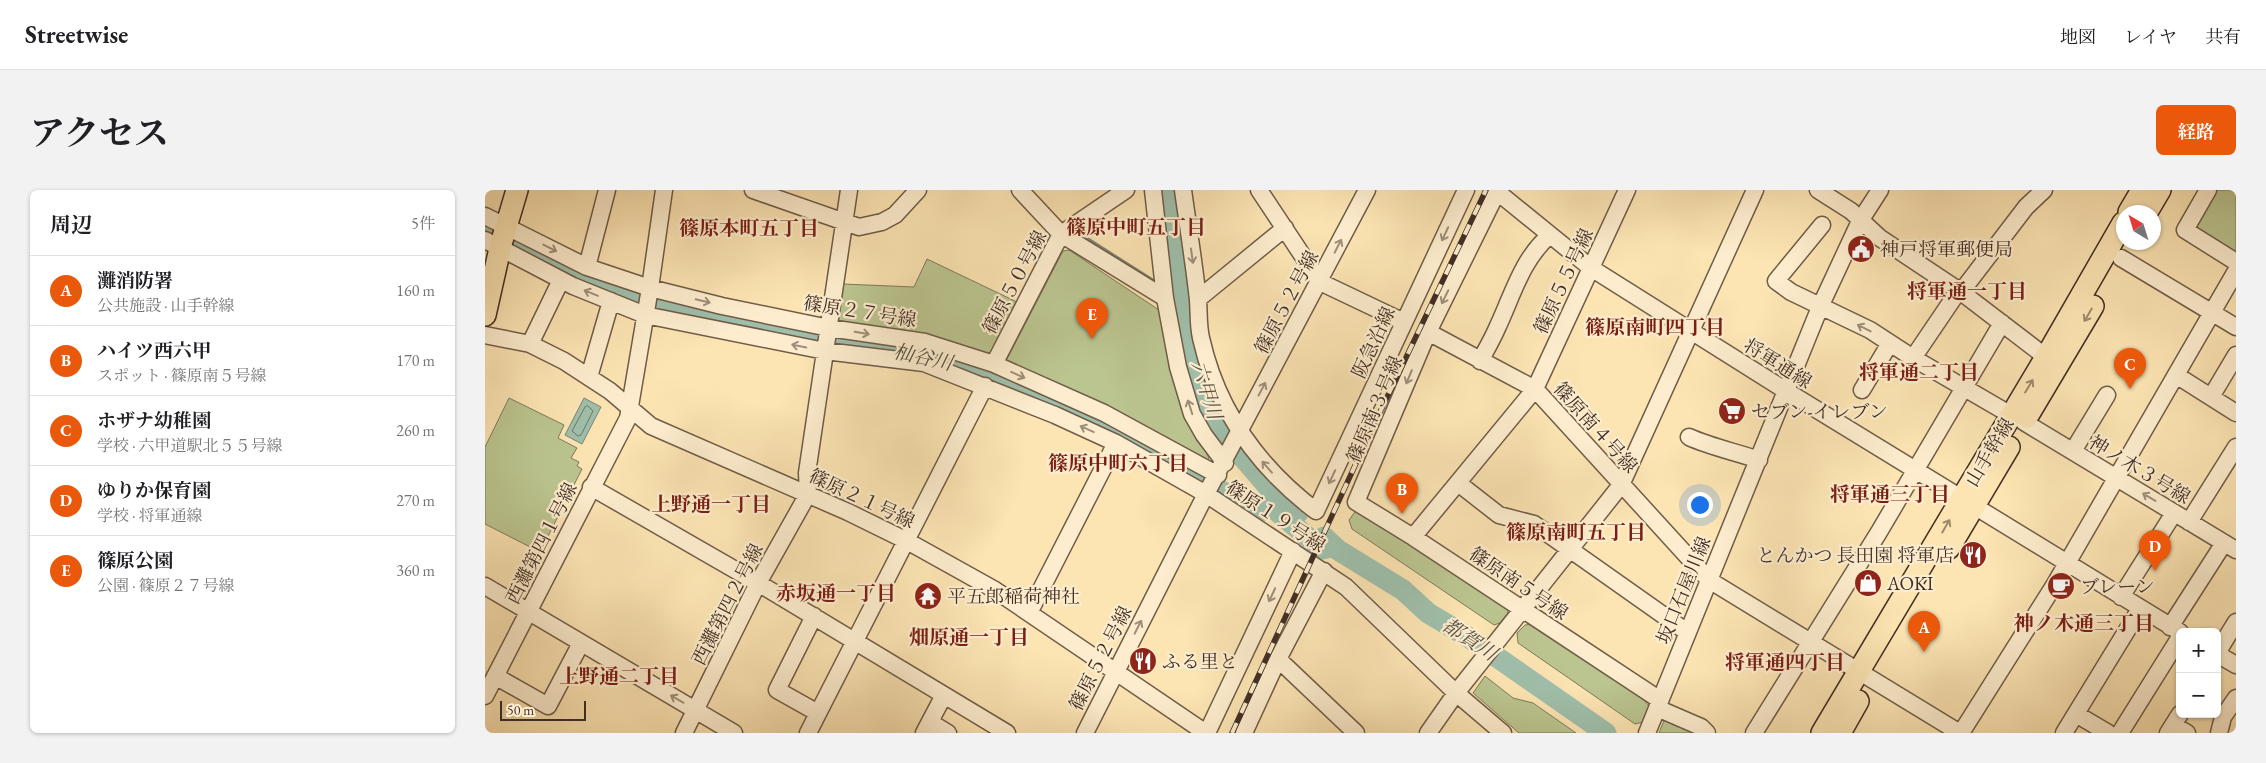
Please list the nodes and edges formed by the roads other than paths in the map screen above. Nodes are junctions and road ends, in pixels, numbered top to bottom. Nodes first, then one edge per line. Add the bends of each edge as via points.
1 (517, 190) edge
2 (607, 190) edge
3 (664, 190) edge
4 (753, 190) edge
5 (849, 190) edge
6 (918, 190) edge
7 (1019, 190) edge
8 (1126, 190) edge
9 (1153, 190) edge
10 (1183, 190) edge
11 (1259, 190) edge
12 (1367, 190) edge
13 (1466, 190) edge
14 (1627, 190) edge
15 (1755, 190) edge
16 (1818, 190) edge
17 (1880, 190) edge
18 (2044, 190) edge
19 (2141, 190) edge
20 (2160, 190) edge
21 (2208, 190) edge
22 (1497, 191) edge
23 (2133, 205) edge
24 (2151, 205) edge
25 (485, 216) edge
26 (1860, 221) junction
27 (844, 223) junction
28 (1822, 225) dead end
29 (1285, 228) junction
30 (1067, 230) junction
31 (1550, 235) junction
32 (2116, 235) edge
33 (500, 237) edge
34 (2125, 250) edge
35 (2236, 262) edge
36 (587, 267) junction
37 (1591, 268) junction
38 (2236, 271) edge
39 (561, 280) junction
40 (1320, 282) junction
41 (650, 288) junction
42 (1961, 292) junction
43 (1165, 297) junction
44 (1198, 299) junction
45 (611, 301) junction
46 (1820, 307) junction
47 (2212, 314) junction
48 (485, 315) edge
49 (645, 315) junction
50 (1404, 322) junction
51 (2002, 324) junction
52 (2236, 327) edge
53 (829, 328) junction
54 (1428, 332) junction
55 (1691, 332) junction
56 (485, 335) edge
57 (1890, 343) junction
58 (530, 344) junction
59 (825, 351) junction
60 (2236, 355) edge
61 (2047, 357) junction
62 (1913, 358) junction
63 (1480, 361) junction
64 (994, 364) junction
65 (2176, 375) junction
66 (589, 377) junction
67 (985, 386) junction
68 (1964, 388) junction
69 (1535, 389) junction
70 (1861, 390) dead end
71 (1787, 392) junction
72 (2107, 395) dead end
73 (2211, 397) junction
74 (630, 407) junction
75 (2236, 413) edge
76 (2017, 418) junction
77 (1239, 432) junction
78 (1689, 437) dead end
79 (1116, 442) junction
80 (2073, 451) junction
81 (2233, 457) edge
82 (1759, 460) junction
83 (1221, 469) junction
84 (1915, 470) junction
85 (2117, 478) junction
86 (1458, 483) junction
87 (1621, 485) junction
88 (591, 487) junction
89 (808, 494) junction
90 (1206, 494) junction
91 (1356, 502) joint
92 (1968, 503) junction
93 (2174, 512) junction
94 (2189, 522) junction
95 (1413, 537) junction
96 (907, 541) junction
97 (2230, 546) edge
98 (1569, 550) junction
99 (1293, 551) junction
100 (2066, 562) junction
101 (1324, 571) junction
102 (1709, 580) junction
103 (758, 583) junction
104 (485, 586) edge
105 (2121, 597) junction
106 (1522, 609) junction
107 (2139, 609) junction
108 (528, 612) junction
109 (1029, 613) junction
110 (814, 616) junction
111 (2236, 622) edge
112 (2179, 628) edge
113 (2176, 631) edge
114 (1687, 632) junction
115 (2176, 634) edge
116 (855, 640) junction
117 (1811, 642) junction
118 (581, 643) junction
119 (2221, 647) edge
120 (2221, 656) edge
121 (1278, 659) junction
122 (2236, 665) edge
123 (1115, 671) junction
124 (1864, 675) junction
125 (495, 676) junction
126 (1457, 692) junction
127 (944, 695) junction
128 (485, 696) edge
129 (2236, 698) edge
130 (1658, 704) junction
131 (696, 710) junction
132 (818, 713) junction
133 (2076, 714) junction
134 (927, 728) edge
135 (988, 728) edge
136 (684, 733) edge
137 (734, 733) edge
138 (808, 733) edge
139 (948, 733) edge
140 (1007, 733) edge
141 (1085, 733) edge
142 (1207, 733) edge
143 (1244, 733) edge
144 (1356, 733) edge
145 (1428, 733) edge
146 (1503, 733) edge
147 (1647, 733) edge
148 (1707, 733) edge
149 (1754, 733) edge
150 (1822, 733) edge
151 (1840, 733) edge
152 (1961, 733) edge
153 (2064, 733) edge
154 (2107, 733) edge
155 (2120, 733) edge
156 (2219, 733) edge

1 - 33 main road
2 - 36 street
3 - 41 street, 西灘第四１号線
4 - 27 street
5 - 27 street
6 - 27 street via 895,215 882,222 859,227
7 - 30 street
8 - 30 street, 篠原５０号線
9 - 43 street, 篠原１９号線
10 -> 44 street
11 - 29 street
40 -> 12 street, 篠原５２号線
13 -> 50 street, 阪急沿線
14 - 37 street, 篠原５５号線
15 - 55 street
16 - 26 street via 1851,211
17 - 26 street, 坂口石屋川線
18 - 42 street via 2026,207
19 - 23 main road
20 - 24 main road
21 - 35 street via 2185,230
22 - 31 street, 将軍通線
22 -> 54 street, 篠原南３号線
25 - 33 street, 篠原２７号線
26 - 42 street
26 - 46 street, 坂口石屋川線
27 - 53 street
28 - 46 street, 神ノ木３号線 via 1776,281
29 - 40 street
29 - 44 street
30 - 43 street
30 - 64 street, 篠原５０号線
31 - 37 street, 将軍通線
31 - 63 street via 1535,247
32 - 61 main road, 山手幹線
33 -> 36 street, 篠原２７号線
33 - 39 street, 篠原２７号線
33 - 48 main road
34 - 47 street
34 -> 76 main road, 山手幹線
36 - 41 street, 篠原２７号線
37 - 55 street, 将軍通線
37 - 69 street, 篠原５５号線
38 - 47 street
45 -> 39 street, 篠原２７号線
39 - 58 street
40 - 50 street
77 -> 40 street, 篠原５２号線
41 - 49 street, 西灘第四１号線
41 -> 53 street, 篠原２７号線
42 - 51 street
42 - 62 street
83 -> 43 street, 篠原１９号線 via 1192,414 1177,367
44 - 77 street via 1201,336 1211,372
45 - 49 street, 篠原２７号線
45 - 66 street
57 -> 46 street, 神ノ木３号線
46 - 71 street, 坂口石屋川線
47 - 52 street
47 - 65 street
59 -> 49 street, 篠原２７号線
49 - 74 street, 西灘第四１号線
50 -> 77 street, 阪急沿線 via 1316,511 1267,468
51 - 61 street
51 - 68 street
53 - 59 street
53 -> 64 street, 篠原２７号線 via 925,342
54 - 63 street, 篠原南４号線
54 -> 91 street, 篠原南３号線
55 - 71 street, 将軍通線
55 - 87 street
56 - 58 street, 篠原２１号線
57 - 62 street, 神ノ木３号線
57 - 70 street
58 - 66 street, 篠原２１号線
59 - 67 street, 篠原２７号線 via 924,363
59 - 89 street via 807,473
60 - 73 street
76 -> 61 main road, 山手幹線
62 - 68 street, 神ノ木３号線
63 - 69 street, 篠原南４号線
64 -> 83 street, 篠原２７号線
65 - 73 street
65 - 85 street
66 - 74 street, 篠原２１号線
79 -> 67 street, 篠原２７号線
67 - 96 street
68 - 76 street, 神ノ木３号線
68 - 84 street
69 - 86 street, 篠原５５号線
69 - 87 street, 篠原南４号線
71 - 82 street, 坂口石屋川線
71 - 84 street, 将軍通線
72 - 80 street
73 - 75 street
74 - 88 street, 西灘第四１号線 via 628,418
74 - 89 street, 篠原２１号線 via 651,426
76 - 80 street, 神ノ木３号線
76 - 92 main road, 山手幹線
77 - 83 street, 篠原５２号線
78 - 82 street
79 - 90 street, 篠原２７号線
79 - 109 street
80 - 85 street, 神ノ木３号線
81 - 94 street
82 - 102 street, 坂口石屋川線
83 - 90 street, 篠原５２号線
84 - 92 street, 将軍通線
84 - 117 street
93 -> 85 street, 神ノ木３号線
85 - 100 street
86 - 95 street, 篠原５５号線
86 - 98 street via 1499,514 1534,524
87 - 98 street
87 - 102 street, 篠原南４号線
88 - 103 street
88 - 108 street, 西灘第四１号線
89 - 96 street, 篠原２１号線
89 - 103 street, 西灘第四２号線
90 - 99 street, 篠原１９号線
123 -> 90 street, 篠原５２号線
91 - 95 street, 篠原南５号線
92 - 100 street, 将軍通線
92 - 124 main road, 山手幹線
93 - 94 street, 神ノ木３号線
93 - 105 street
94 - 97 street, 神ノ木３号線
95 - 106 street, 篠原南５号線
96 - 109 street, 篠原２１号線 via 995,590
96 - 116 street
97 - 112 street
98 - 106 street
98 - 114 street
99 - 101 street, 篠原１９号線
99 -> 142 street
100 - 105 street, 将軍通線
100 - 152 street
101 - 121 street
101 - 126 street, 篠原１９号線 via 1346,587
102 - 114 street, 坂口石屋川線
102 - 117 street, 篠原南４号線
103 - 110 street
103 - 131 street, 西灘第四２号線
104 - 108 street
105 - 107 street, 将軍通線
106 - 126 street
106 - 130 street, 篠原南５号線
107 - 113 street, 将軍通線
107 - 133 street
108 - 118 street
108 - 125 street, 西灘第四１号線
109 - 123 street, 篠原２１号線
110 - 116 street
110 - 132 street via 777,690
111 - 119 street
114 - 130 street, 坂口石屋川線
115 - 155 street
116 - 127 street
116 - 132 street
117 - 124 street, 篠原南４号線
117 - 149 street
118 - 125 street via 548,706
131 -> 118 street
120 - 122 street
121 - 143 street
121 - 144 street
123 - 141 street, 篠原５２号線
123 - 142 street, 篠原２１号線
124 - 150 main road, 山手幹線
124 - 151 main road, 山手幹線
124 - 152 street, 篠原南４号線
125 - 128 street, 西灘第四１号線
126 - 145 street
126 - 146 street, 篠原１９号線
127 - 134 street
127 - 135 street
129 - 156 street via 2223,717
130 - 147 street, 坂口石屋川線
130 - 148 street, 篠原南５号線
131 - 136 street, 西灘第四２号線
131 - 137 street
132 - 138 street
133 - 153 street
133 - 154 street
134 - 139 street
135 - 140 street

